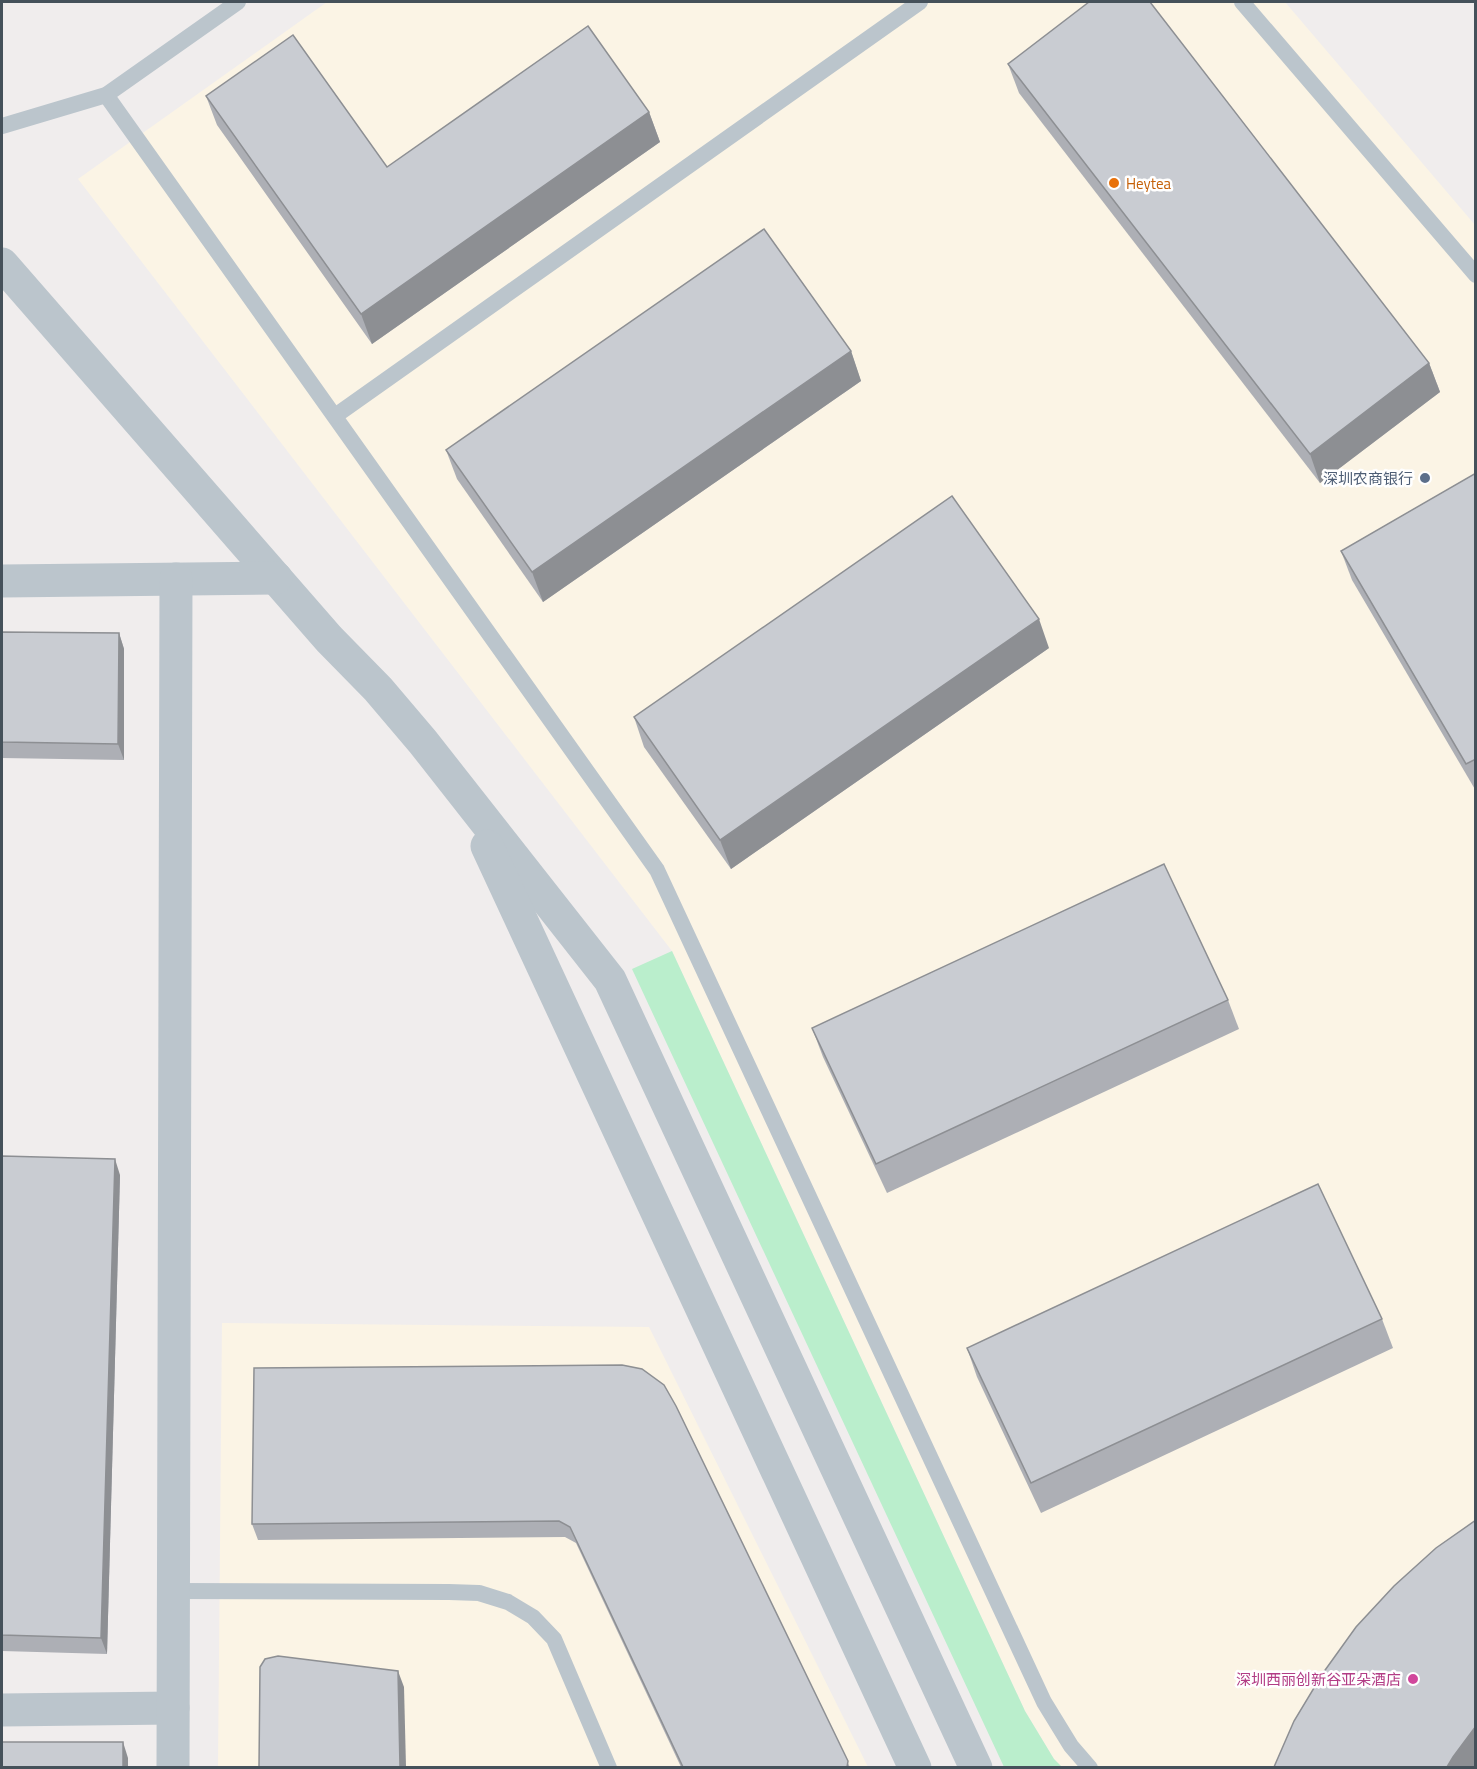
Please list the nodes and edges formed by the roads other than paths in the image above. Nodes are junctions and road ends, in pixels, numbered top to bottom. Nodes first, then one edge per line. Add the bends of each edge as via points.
1 (238, 2) edge
2 (920, 2) edge
3 (1242, 2) edge
4 (106, 95) junction
5 (2, 126) edge
6 (3, 267) edge
7 (1476, 275) edge
8 (334, 416) junction
9 (276, 578) junction
10 (176, 579) junction
11 (2, 581) edge
12 (465, 798) junction
13 (174, 1591) junction
14 (173, 1708) junction
15 (2, 1710) edge
16 (173, 1767) edge
17 (609, 1767) edge
18 (915, 1767) edge
19 (976, 1767) edge
20 (1090, 1767) edge

1 - 4 lane
2 - 8 lane
3 - 7 lane
4 - 5 lane
4 - 8 lane
6 - 9 street
8 - 20 lane via 657,870 1044,1702 1071,1746
9 - 10 street
9 - 12 street via 393,707
10 - 11 street
10 - 13 street
12 - 18 street
12 - 19 street via 610,980
13 - 14 street
13 - 17 lane via 459,1592 479,1593 508,1602 533,1617 554,1640
14 - 15 street
14 - 16 street

